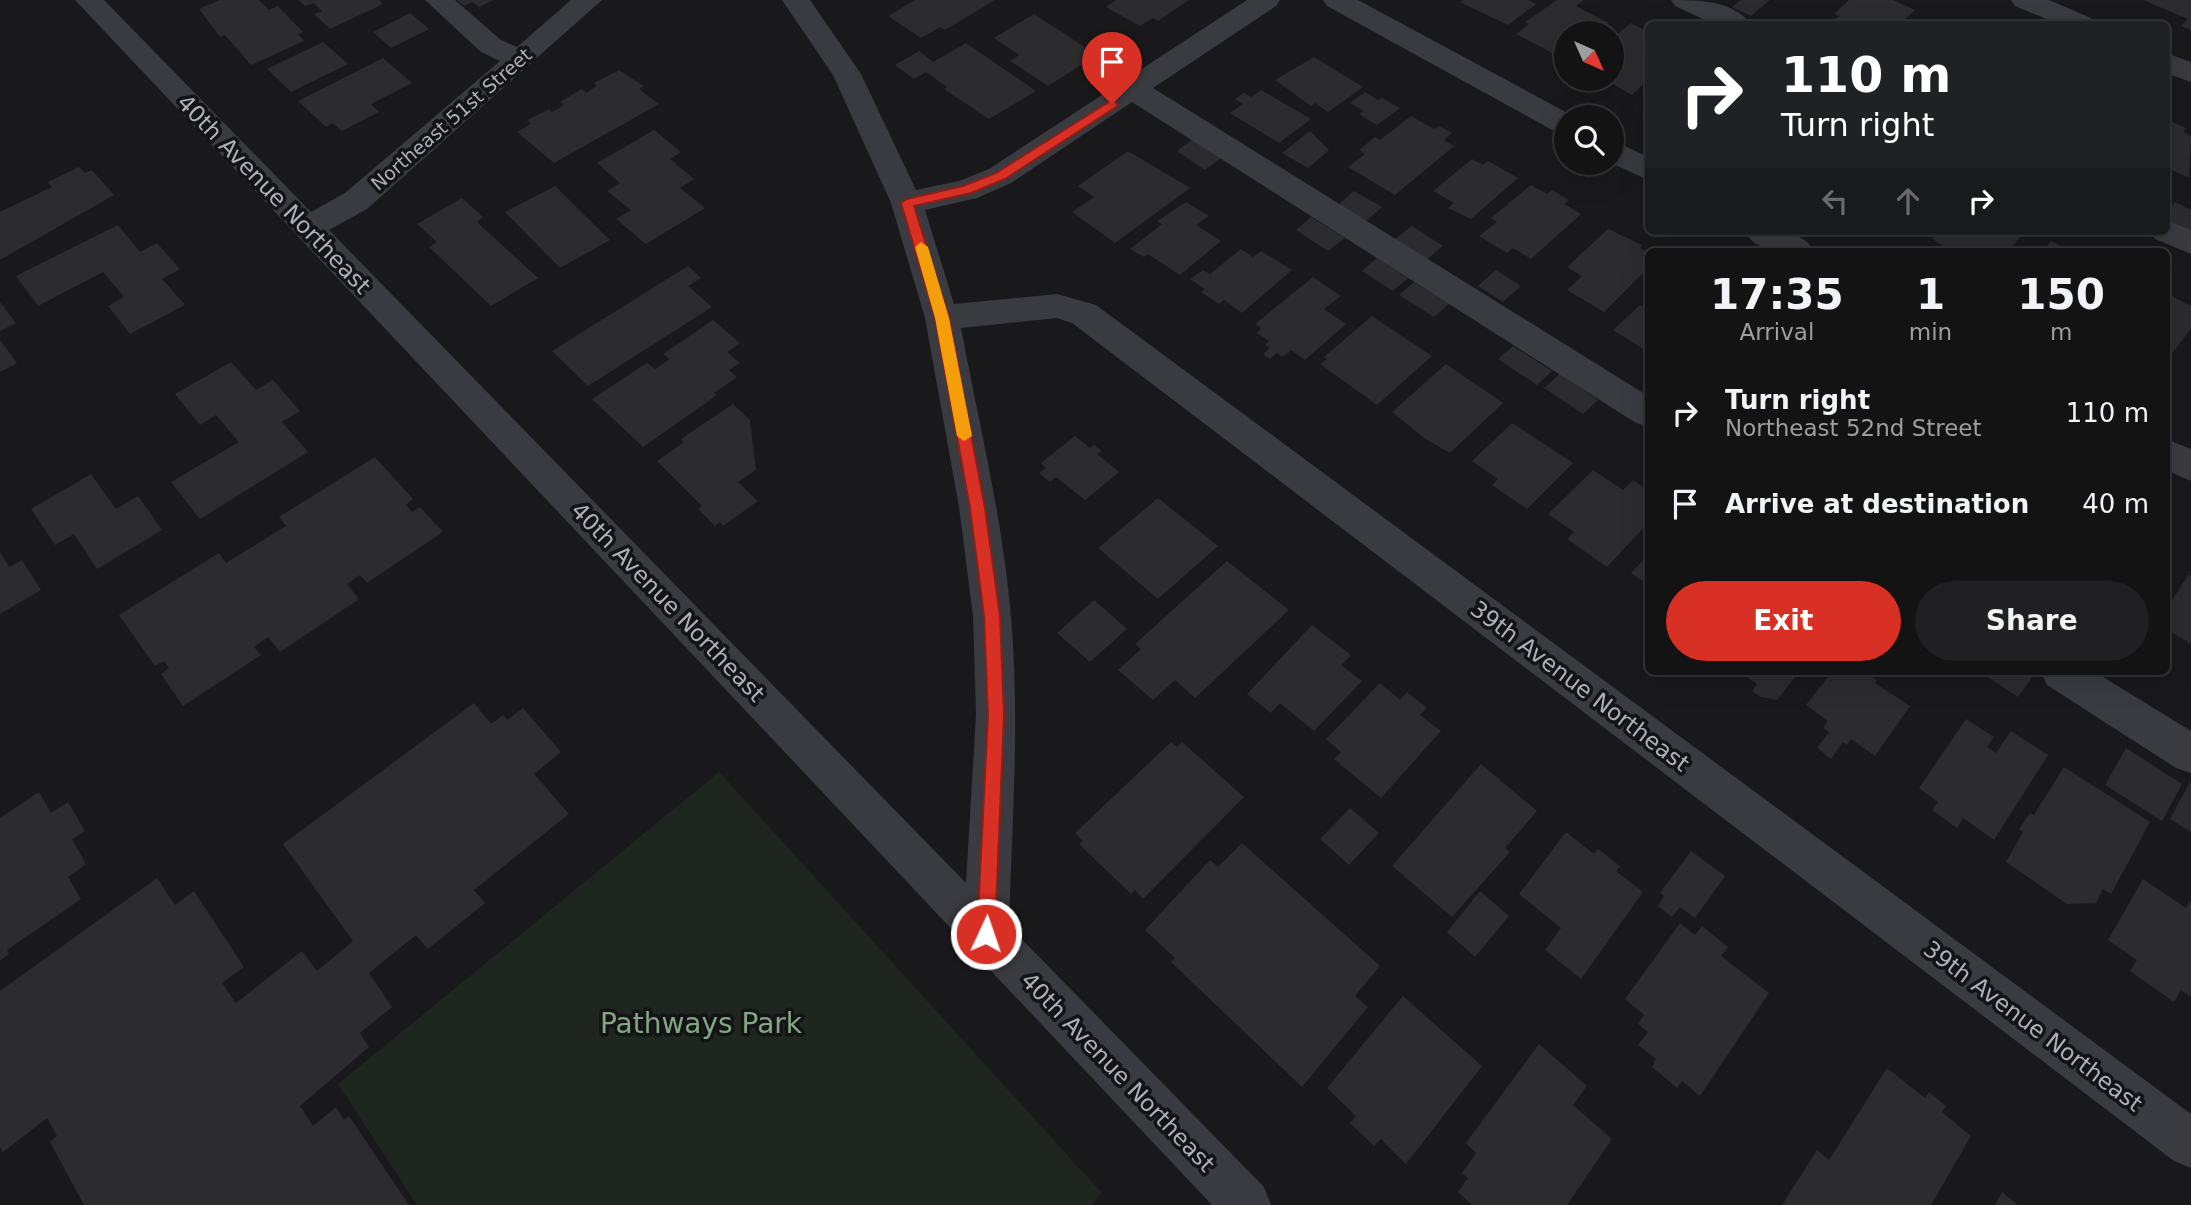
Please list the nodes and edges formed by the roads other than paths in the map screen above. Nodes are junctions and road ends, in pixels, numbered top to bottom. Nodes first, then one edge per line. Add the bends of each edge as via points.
1 (89, 0) edge
2 (439, 0) edge
3 (588, 0) edge
4 (796, 0) edge
5 (1266, 0) edge
6 (1337, 0) edge
7 (1685, 0) edge
8 (2025, 0) edge
9 (1730, 21) edge
10 (2074, 21) edge
11 (521, 59) junction
12 (2170, 64) edge
13 (2191, 73) edge
14 (1134, 90) junction
15 (1554, 118) edge
16 (1624, 157) edge
17 (1645, 168) edge
18 (907, 203) junction
19 (307, 228) junction
20 (2170, 233) edge
21 (1767, 235) edge
22 (2191, 243) edge
23 (1792, 248) edge
24 (942, 318) junction
25 (1645, 411) edge
26 (2170, 455) edge
27 (2191, 466) edge
28 (2066, 675) edge
29 (2191, 754) edge
30 (986, 934) junction
31 (2191, 1144) edge
32 (1246, 1205) edge

1 - 19 street, 40th Avenue Northeast
2 - 11 street via 491,46
3 - 11 street, Northeast 51st Street
4 - 18 street via 847,74
5 - 14 street
6 - 15 street
7 - 9 street
8 - 10 street
11 - 19 street, Northeast 51st Street via 356,201
12 - 13 street
14 - 18 street via 1000,176 967,190
14 - 25 street
16 - 17 street
18 - 24 street
19 - 30 street, 40th Avenue Northeast
20 - 22 street
21 - 23 street
24 - 30 street via 992,616 996,715
24 - 31 street, 39th Avenue Northeast via 1057,306 1084,314
26 - 27 street
28 - 29 street
30 - 32 street, 40th Avenue Northeast

